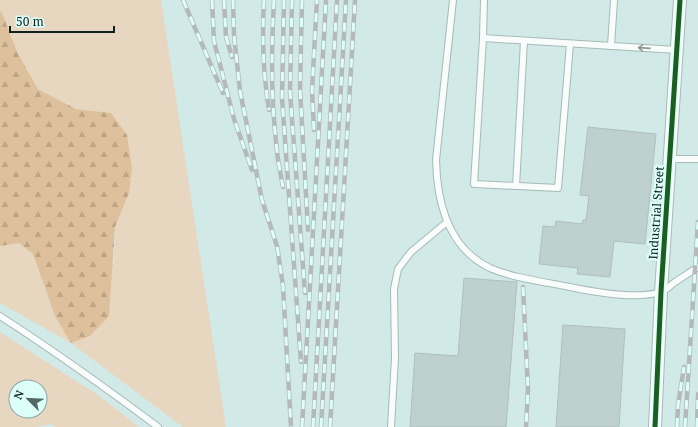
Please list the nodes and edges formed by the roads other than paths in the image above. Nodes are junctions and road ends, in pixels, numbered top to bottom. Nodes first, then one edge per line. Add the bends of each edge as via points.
1 (453, 0) edge
2 (484, 0) edge
3 (614, 0) edge
4 (680, 0) edge
5 (483, 38) junction
6 (524, 41) junction
7 (570, 44) junction
8 (611, 46) junction
9 (677, 50) junction
10 (670, 159) junction
11 (698, 159) edge
12 (516, 186) junction
13 (447, 222) junction
14 (698, 267) edge
15 (661, 292) junction
16 (0, 316) edge
17 (158, 427) edge
18 (391, 427) edge
19 (655, 427) edge

1 - 13 lane via 436,160 436,181
2 - 5 lane
3 - 8 lane
4 - 9 street, Industrial Street
5 - 6 lane
5 - 12 lane via 474,184
6 - 7 lane
6 - 12 lane
7 - 8 lane
7 - 12 lane via 558,188
9 -> 8 lane
9 - 10 street, Industrial Street
10 - 11 lane
10 - 15 street, Industrial Street
13 - 15 lane via 463,248 476,260 491,268 525,278 596,292 636,295
13 - 18 lane via 411,252 398,269 394,289 395,358
14 - 15 lane
15 - 19 street, Industrial Street
16 - 17 lane

